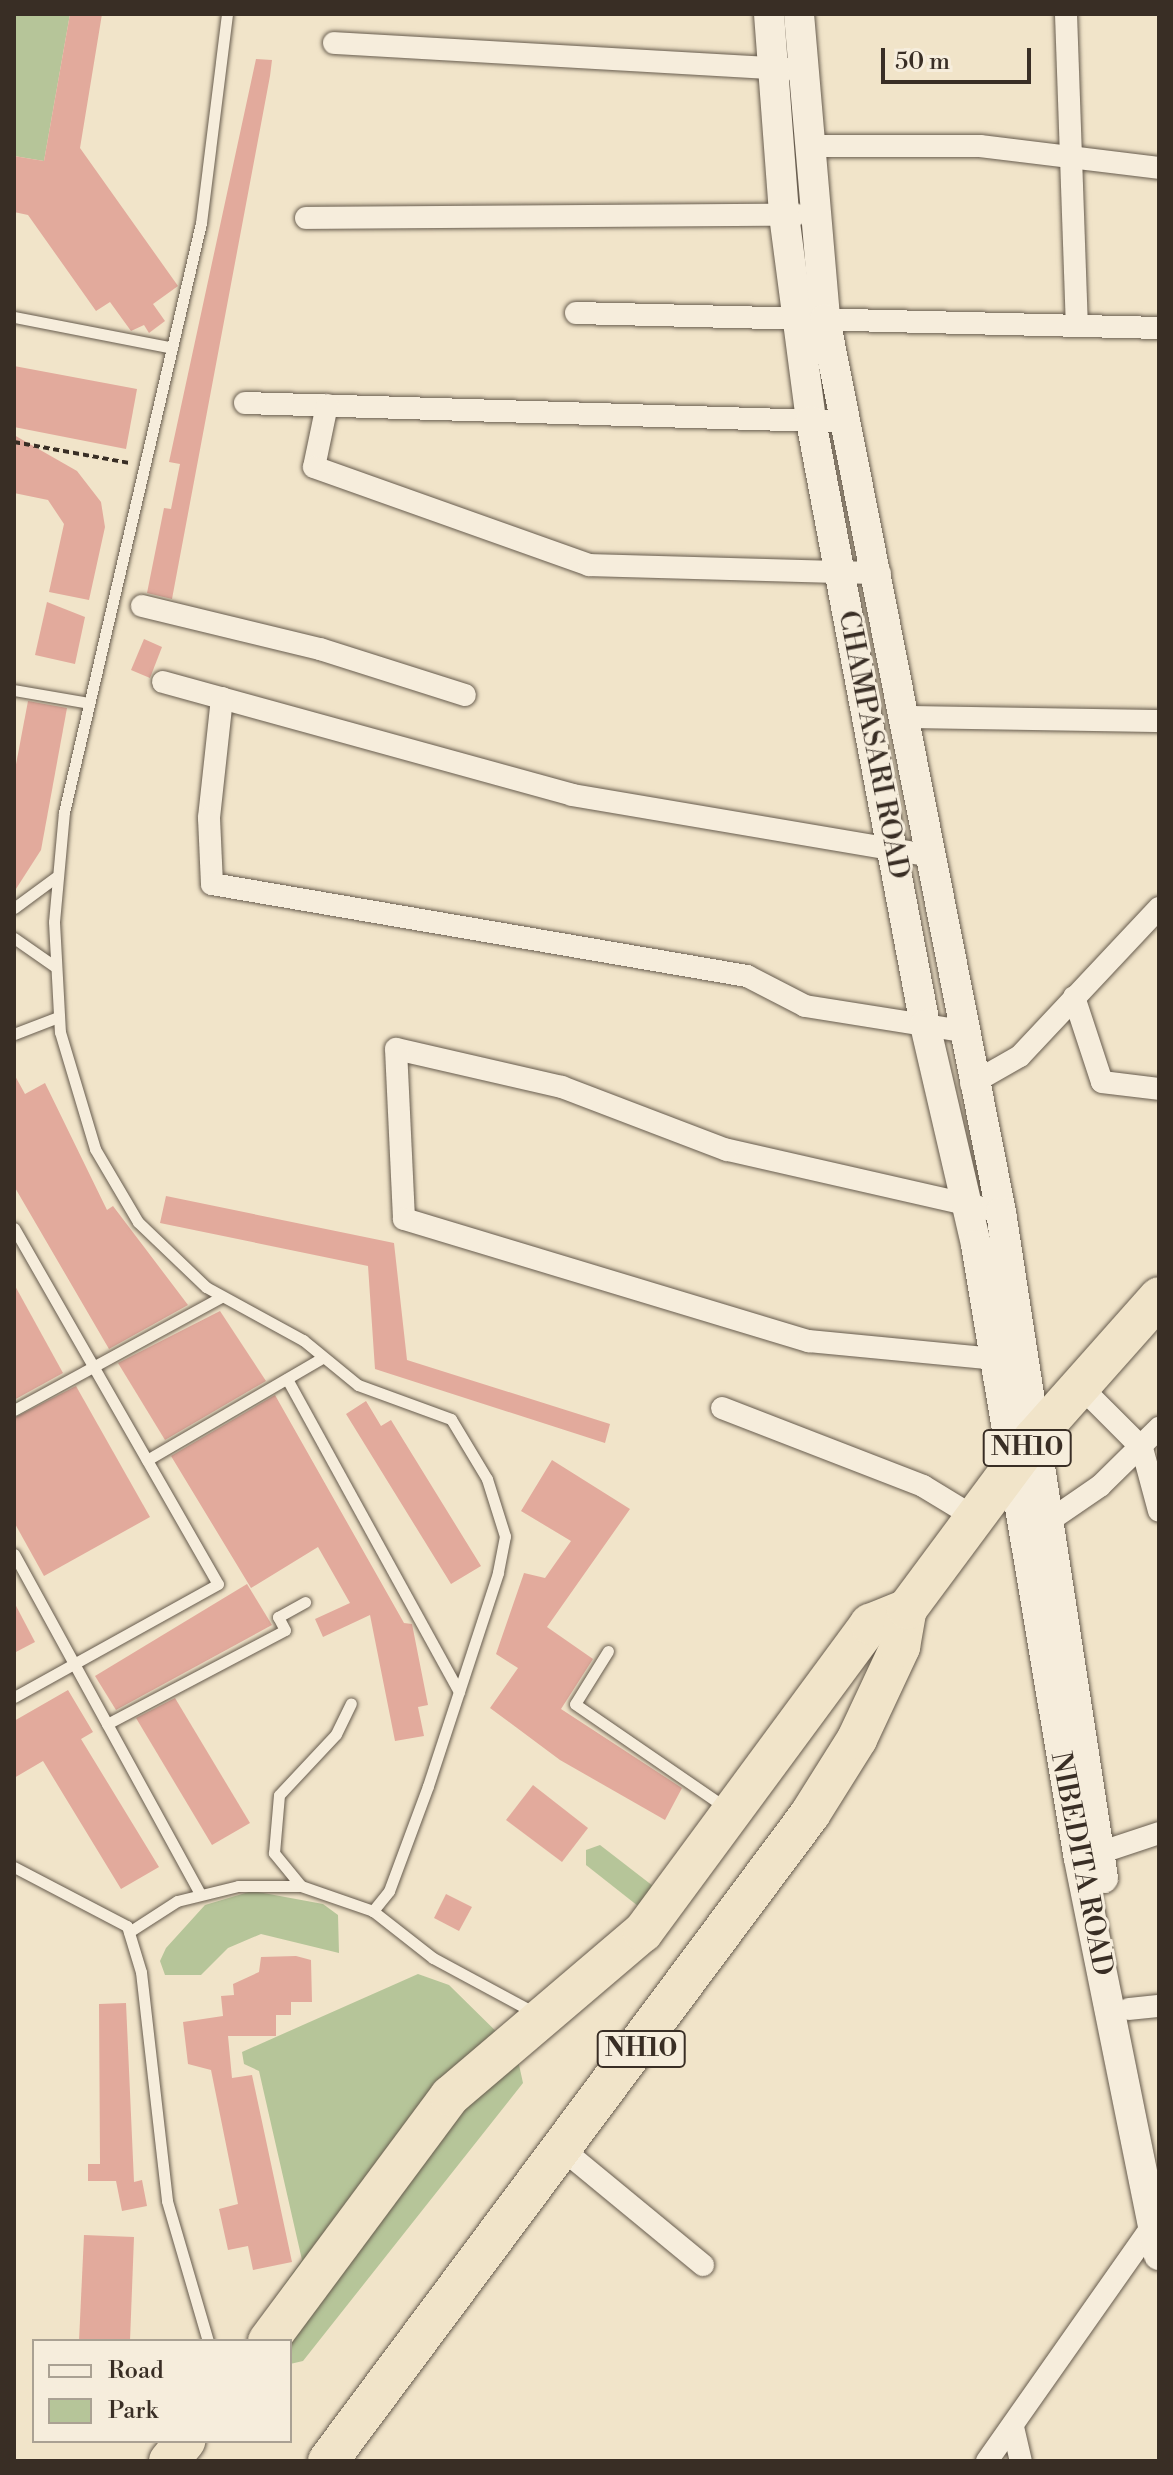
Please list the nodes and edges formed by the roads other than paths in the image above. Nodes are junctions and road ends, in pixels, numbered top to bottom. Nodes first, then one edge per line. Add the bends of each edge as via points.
1 (227, 14) edge
2 (769, 14) edge
3 (799, 14) edge
4 (1066, 14) edge
5 (334, 43) dead end
6 (772, 68) junction
7 (802, 69) junction
8 (808, 146) junction
9 (1071, 163) junction
10 (1159, 168) edge
11 (798, 215) junction
12 (306, 218) dead end
13 (576, 313) dead end
14 (14, 317) edge
15 (795, 318) junction
16 (825, 319) junction
17 (1077, 326) junction
18 (1159, 328) edge
19 (168, 347) junction
20 (245, 403) dead end
21 (327, 405) junction
22 (811, 421) junction
23 (849, 422) junction
24 (840, 572) junction
25 (880, 573) junction
26 (142, 606) dead end
27 (163, 682) dead end
28 (14, 690) edge
29 (465, 695) dead end
30 (222, 698) junction
31 (89, 703) junction
32 (906, 717) junction
33 (1159, 721) edge
34 (892, 850) junction
35 (931, 856) junction
36 (56, 877) junction
37 (14, 908) edge
38 (1159, 908) edge
39 (14, 938) edge
40 (54, 966) junction
41 (1074, 997) junction
42 (58, 1017) junction
43 (925, 1025) junction
44 (963, 1031) junction
45 (14, 1034) edge
46 (971, 1084) junction
47 (1159, 1089) edge
48 (968, 1204) junction
49 (1001, 1212) junction
50 (14, 1228) edge
51 (221, 1297) junction
52 (1159, 1297) edge
53 (322, 1358) junction
54 (1006, 1360) junction
55 (93, 1367) junction
56 (287, 1379) junction
57 (1082, 1388) junction
58 (722, 1408) dead end
59 (14, 1410) edge
60 (1159, 1428) edge
61 (1034, 1438) junction
62 (1142, 1448) junction
63 (147, 1460) junction
64 (1011, 1470) junction
65 (1159, 1511) edge
66 (974, 1517) junction
67 (1049, 1521) junction
68 (14, 1554) edge
69 (305, 1602) dead end
70 (907, 1609) junction
71 (608, 1651) dead end
72 (74, 1664) junction
73 (459, 1692) junction
74 (14, 1697) edge
75 (351, 1703) dead end
76 (107, 1724) junction
77 (732, 1813) junction
78 (1159, 1833) edge
79 (1089, 1857) junction
80 (14, 1867) edge
81 (301, 1886) junction
82 (199, 1892) junction
83 (373, 1911) junction
84 (129, 1932) junction
85 (1144, 2007) edge
86 (541, 2016) junction
87 (561, 2148) junction
88 (1159, 2158) edge
89 (1153, 2225) junction
90 (1159, 2255) edge
91 (703, 2265) dead end
92 (207, 2339) edge
93 (269, 2339) edge
94 (1013, 2427) junction
95 (183, 2443) edge
96 (169, 2461) edge
97 (328, 2461) edge
98 (987, 2461) edge
99 (1021, 2461) edge

1 - 19 lane via 201,223
2 - 6 main road, CHAMPASARI ROAD
3 - 7 main road, CHAMPASARI ROAD
4 - 9 street
5 - 6 street
6 - 7 street
6 - 11 main road, CHAMPASARI ROAD
7 - 8 main road, CHAMPASARI ROAD
8 - 9 street via 980,146
8 - 11 main road, CHAMPASARI ROAD
9 - 10 street
9 - 17 street
11 - 12 street
11 - 15 main road, CHAMPASARI ROAD
11 - 16 main road, CHAMPASARI ROAD
13 - 15 street
14 - 19 lane
15 - 16 street
15 - 22 main road, CHAMPASARI ROAD
16 - 17 street
16 - 23 main road, CHAMPASARI ROAD
17 - 18 street
19 - 31 lane
20 - 21 street
21 - 22 street
21 - 24 street via 314,467 589,565
22 - 23 street
22 - 24 main road, CHAMPASARI ROAD
23 - 25 main road, CHAMPASARI ROAD
24 - 25 street
24 - 34 main road, CHAMPASARI ROAD
25 - 32 main road, CHAMPASARI ROAD
26 - 29 street via 320,649
27 - 30 street
28 - 31 lane
30 - 34 street via 572,795
30 - 43 street via 209,818 212,884 747,976 805,1006
31 - 36 lane
32 - 33 street
32 - 35 main road, CHAMPASARI ROAD
34 - 35 street
34 - 43 main road, CHAMPASARI ROAD
35 - 44 main road, CHAMPASARI ROAD
36 - 37 lane
36 - 40 lane
38 - 41 street
39 - 40 lane
40 - 42 lane
41 - 46 street via 1015,1060
41 - 47 street via 1102,1082
42 - 45 lane
42 - 51 lane via 107,1176 138,1222
43 - 44 street
43 - 48 main road, CHAMPASARI ROAD
44 - 46 main road, CHAMPASARI ROAD
46 - 49 main road, CHAMPASARI ROAD
48 - 49 street
48 - 54 main road, CHAMPASARI ROAD
48 - 54 street via 727,1150 562,1087 396,1049 404,1219 809,1341
49 - 54 main road, CHAMPASARI ROAD
50 - 55 lane
51 - 53 lane
51 - 55 lane
52 - 57 highway, NH10
53 - 56 lane
53 - 73 lane via 358,1385 451,1419 498,1502 504,1549
54 - 61 main road, CHAMPASARI ROAD
54 - 64 main road, CHAMPASARI ROAD
55 - 59 lane
55 - 63 lane
56 - 63 lane
56 - 73 lane
57 - 61 highway, NH10
57 - 62 street
58 - 66 street via 923,1486
60 - 62 street
61 - 64 highway, NH10
61 - 67 main road, NIBEDITA ROAD
62 - 65 street
62 - 67 street
63 - 72 lane via 218,1584
64 - 66 highway, NH10
64 - 79 main road, NIBEDITA ROAD
66 - 70 highway, NH10
67 - 79 main road, NIBEDITA ROAD
68 - 72 lane
69 - 76 lane via 278,1617 285,1630
70 - 77 highway, NH10 via 870,1624
70 - 87 highway, NH10 via 900,1647 857,1739 810,1814
71 - 77 lane via 575,1704
72 - 74 lane
72 - 76 lane
73 - 83 lane via 389,1891
75 - 81 lane via 336,1734 279,1795 274,1853
76 - 82 lane
77 - 86 highway, NH10 via 643,1932 604,1971
78 - 79 street
79 - 85 main road, NIBEDITA ROAD
79 - 89 main road, NIBEDITA ROAD
80 - 84 lane via 109,1910
81 - 82 lane
81 - 83 lane
82 - 84 lane
83 - 86 lane via 421,1951
84 - 92 lane via 143,1985 167,2201
85 - 88 main road, NIBEDITA ROAD
86 - 93 highway, NH10 via 450,2096
87 - 91 street
87 - 97 highway, NH10
89 - 90 main road, NIBEDITA ROAD
89 - 94 street
94 - 98 street
94 - 99 street
95 - 96 highway

